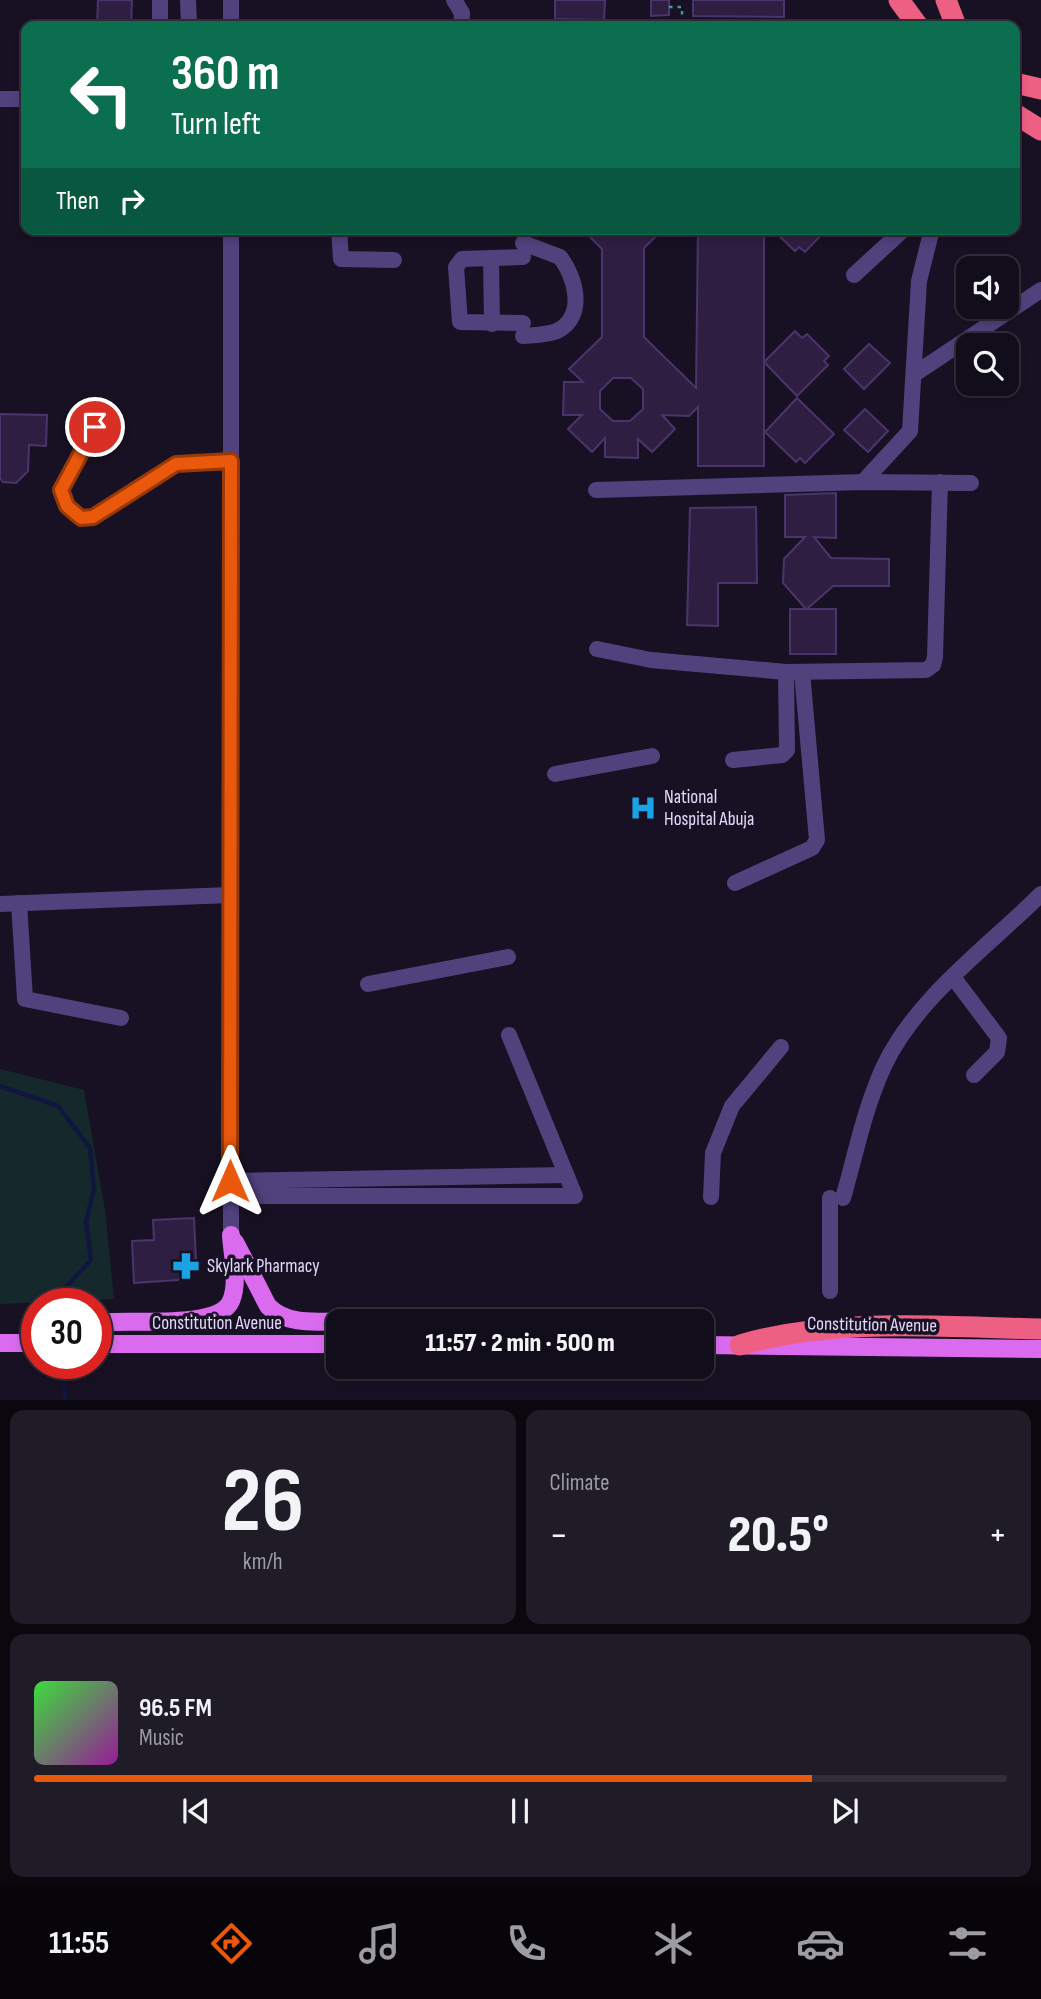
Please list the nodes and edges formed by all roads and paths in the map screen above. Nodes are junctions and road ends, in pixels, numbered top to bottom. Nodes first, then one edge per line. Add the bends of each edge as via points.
1 (160, 0) edge
2 (188, 0) edge
3 (231, 0) edge
4 (454, 0) edge
5 (899, 0) edge
6 (946, 0) edge
7 (669, 7) dead end
8 (160, 21) edge
9 (189, 21) edge
10 (231, 21) edge
11 (461, 21) edge
12 (682, 21) edge
13 (914, 21) edge
14 (954, 21) edge
15 (1020, 84) edge
16 (1041, 89) edge
17 (0, 99) edge
18 (21, 99) edge
19 (1020, 117) edge
20 (1041, 130) edge
21 (231, 235) edge
22 (339, 235) edge
23 (897, 235) edge
24 (930, 235) edge
25 (491, 258) junction
26 (394, 260) dead end
27 (854, 275) dead end
28 (1041, 290) edge
29 (492, 324) junction
30 (916, 373) junction
31 (95, 427) dead end
32 (231, 461) junction
33 (863, 482) junction
34 (940, 482) junction
35 (971, 483) dead end
36 (596, 490) dead end
37 (597, 649) dead end
38 (794, 672) junction
39 (652, 756) dead end
40 (733, 760) dead end
41 (555, 774) dead end
42 (734, 883) dead end
43 (1041, 894) edge
44 (230, 895) junction
45 (19, 903) junction
46 (0, 904) edge
47 (508, 957) dead end
48 (953, 978) junction
49 (368, 984) dead end
50 (121, 1018) dead end
51 (509, 1035) dead end
52 (781, 1047) dead end
53 (974, 1075) dead end
54 (566, 1175) junction
55 (230, 1188) junction
56 (711, 1197) dead end
57 (231, 1235) junction
58 (830, 1291) dead end
59 (326, 1321) edge
60 (112, 1322) edge
61 (1041, 1329) edge
62 (21, 1342) edge
63 (0, 1343) edge
64 (112, 1344) edge
65 (326, 1344) edge
66 (714, 1344) edge
67 (740, 1345) junction
68 (1041, 1349) edge

1 - 8 street
2 - 9 street
3 - 10 street
4 - 11 street
5 - 13 highway
6 - 14 highway
7 - 12 path via 682,7
15 - 16 highway
17 - 18 street
19 - 20 highway
21 - 32 street
22 - 26 street via 341,259
23 - 27 street
24 - 30 street via 919,281
25 - 29 street
25 - 29 street via 462,259 456,267 457,319 463,324
25 - 29 street via 523,250 559,257 575,284 572,315 557,331
28 - 30 street
30 - 33 street via 910,431
31 - 32 street via 61,490 67,506 81,518 93,517 176,464
32 - 44 street
33 - 34 street
33 - 36 street
34 - 35 street
34 - 38 street via 933,666 917,672
37 - 38 street via 651,660
38 - 40 street via 787,750 782,755
38 - 42 street via 817,840 812,848
39 - 41 street
43 - 48 street
44 - 45 street
44 - 55 street
45 - 46 street
45 - 50 street via 24,999
47 - 49 street
48 - 53 street via 999,1038 997,1052
48 - 58 street via 907,1028 871,1097 837,1198
51 - 54 street
52 - 56 street via 732,1106 713,1153
54 - 55 street
54 - 55 street via 575,1196
55 - 57 street
57 - 59 main road via 275,1314 288,1320
57 - 60 main road via 233,1291 222,1313
61 - 67 highway via 853,1327 782,1333
62 - 63 main road
64 - 65 main road, Constitution Avenue
66 - 67 main road, Constitution Avenue
67 - 68 main road, Constitution Avenue

